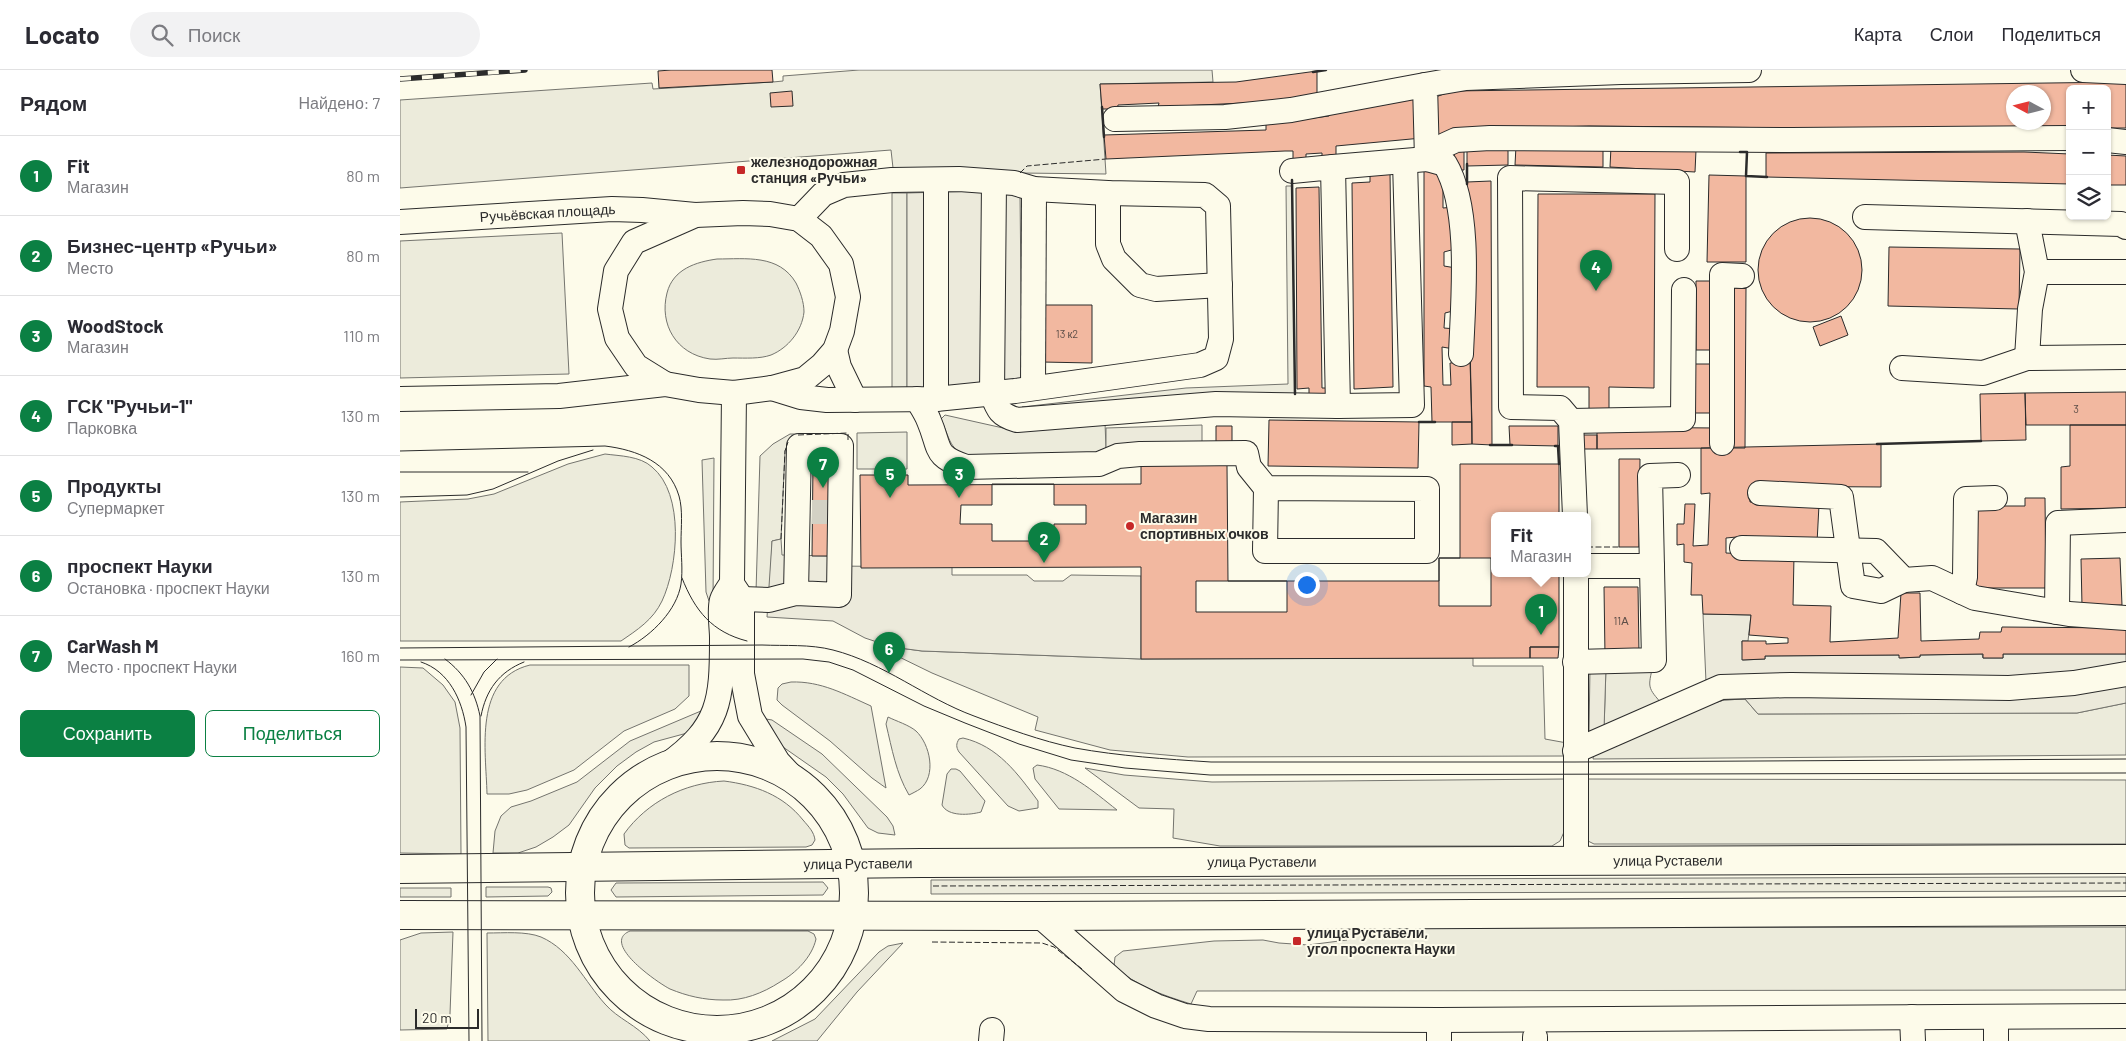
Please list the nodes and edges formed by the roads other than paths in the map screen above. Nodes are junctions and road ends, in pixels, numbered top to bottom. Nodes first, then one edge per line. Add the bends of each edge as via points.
1 (1749, 70) edge
2 (2083, 70) edge
3 (2126, 72) edge
4 (1425, 85) junction
5 (1115, 119) dead end
6 (2066, 138) edge
7 (2111, 140) edge
8 (2126, 142) edge
9 (1416, 161) junction
10 (1333, 167) junction
11 (1292, 171) dead end
12 (947, 179) junction
13 (994, 182) junction
14 (1034, 189) junction
15 (1108, 193) junction
16 (695, 216) junction
17 (1865, 217) dead end
18 (799, 219) junction
19 (400, 222) edge
20 (2027, 222) junction
21 (2126, 228) edge
22 (1677, 249) dead end
23 (2037, 272) junction
24 (2126, 272) edge
25 (1742, 276) dead end
26 (1220, 285) junction
27 (1684, 290) dead end
28 (835, 350) junction
29 (1461, 354) dead end
30 (1722, 357) junction
31 (2126, 357) edge
32 (1684, 358) junction
33 (2028, 358) junction
34 (1902, 368) dead end
35 (665, 384) junction
36 (1033, 387) junction
37 (772, 388) junction
38 (734, 393) junction
39 (992, 394) junction
40 (400, 399) edge
41 (927, 399) junction
42 (855, 400) junction
43 (1338, 406) junction
44 (1683, 419) junction
45 (1571, 421) junction
46 (1678, 475) dead end
47 (1266, 488) junction
48 (1760, 492) dead end
49 (1995, 498) dead end
50 (1575, 512) edge
51 (2126, 520) edge
52 (1742, 548) dead end
53 (1849, 550) junction
54 (1591, 566) edge
55 (1652, 566) junction
56 (1576, 577) edge
57 (1904, 580) junction
58 (737, 591) junction
59 (1962, 592) junction
60 (796, 593) junction
61 (2057, 612) junction
62 (2126, 618) edge
63 (1575, 662) junction
64 (2126, 674) edge
65 (1575, 751) junction
66 (667, 766) junction
67 (794, 779) junction
68 (2126, 859) edge
69 (1576, 861) junction
70 (851, 864) junction
71 (582, 867) junction
72 (400, 869) edge
73 (2126, 911) edge
74 (583, 914) junction
75 (852, 915) junction
76 (1040, 916) junction
77 (403, 917) edge
78 (2126, 1016) edge
79 (1996, 1017) junction
80 (663, 1018) junction
81 (1912, 1018) junction
82 (1439, 1030) edge
83 (752, 1032) edge
84 (678, 1041) edge
85 (1913, 1041) edge
86 (1996, 1041) edge

1 - 4 street via 1466,78
2 - 3 street
4 - 5 street via 1291,110 1225,116
4 - 9 street
6 - 9 street via 1490,138 1456,140
7 - 8 street
9 - 10 street
9 - 29 street via 1445,164 1460,203 1464,278
9 - 43 street via 1412,405
10 - 11 street
10 - 43 street
12 - 13 street
12 - 18 street via 844,185 823,194
12 - 41 street
13 - 14 street
13 - 39 street
14 - 15 street
14 - 36 street
15 - 26 street via 1108,244 1114,259 1140,285 1156,289
15 - 26 street via 1205,195 1212,200 1218,206
16 - 18 street, Ручьёвская площадь via 743,213
16 - 19 street, Ручьёвская площадь via 612,209
16 - 35 street, Ручьёвская площадь via 634,242 616,271 610,309 617,338 636,366
17 - 20 street
18 - 28 street, Ручьёвская площадь via 821,236 840,264 848,297
20 - 21 street via 2121,224
20 - 23 street
22 - 45 street via 1677,182 1510,178 1511,407 1560,408
23 - 24 street
23 - 33 street via 2030,309
25 - 30 street via 1722,275
26 - 36 street via 1221,339 1216,358 1200,365
27 - 32 street
28 - 37 street, Ручьёвская площадь via 805,379
28 - 42 street via 839,367
30 - 32 street
30 - 44 street via 1722,432
31 - 33 street
32 - 44 street
33 - 34 street via 1983,373
35 - 38 street, Ручьёвская площадь
35 - 40 street, Ручьёвская площадь via 559,396
36 - 39 street
37 - 38 street, Ручьёвская площадь
37 - 42 street via 801,397
38 - 58 street
39 - 41 street
39 - 43 street via 1004,416 1017,420 1216,404
41 - 42 street
41 - 47 street via 929,420 942,455 966,467 1100,464 1118,456 1140,454 1246,453 1249,467
44 - 45 street
45 - 50 street
46 - 55 street via 1650,476
47 - 47 street via 1265,551 1427,551 1427,490
48 - 53 street via 1841,497
49 - 59 street via 1966,499
51 - 61 street via 2058,523
52 - 53 street
53 - 57 street via 1876,551
53 - 57 street via 1853,586 1882,591
54 - 55 street
55 - 63 street via 1654,660
56 - 63 street
57 - 59 street via 1932,578
58 - 60 street via 769,600
58 - 66 street via 722,599 719,700 712,718 687,751
58 - 67 street via 742,674 750,716 778,762
59 - 61 street via 1976,598
60 - 60 street via 839,596 820,512
61 - 62 street
63 - 65 street
64 - 65 street via 2074,684 2009,688 1721,687
65 - 69 street
66 - 67 main road via 688,759 732,756 774,768
66 - 71 main road via 638,782 613,805 594,833
67 - 70 main road via 830,816 843,839
68 - 69 main road, улица Руставели
69 - 70 main road, улица Руставели
70 - 71 main road, улица Руставели
70 - 75 main road
71 - 72 main road, улица Руставели
71 - 74 main road
73 - 76 main road
74 - 75 main road
74 - 77 main road
74 - 80 main road via 592,947 610,976 634,1000
75 - 76 main road
75 - 83 main road via 841,951 820,983 792,1007
76 - 82 street via 1124,990 1186,1016
78 - 79 street
79 - 81 street
79 - 86 street
80 - 83 main road via 686,1026
80 - 84 main road
81 - 82 street
81 - 85 street

